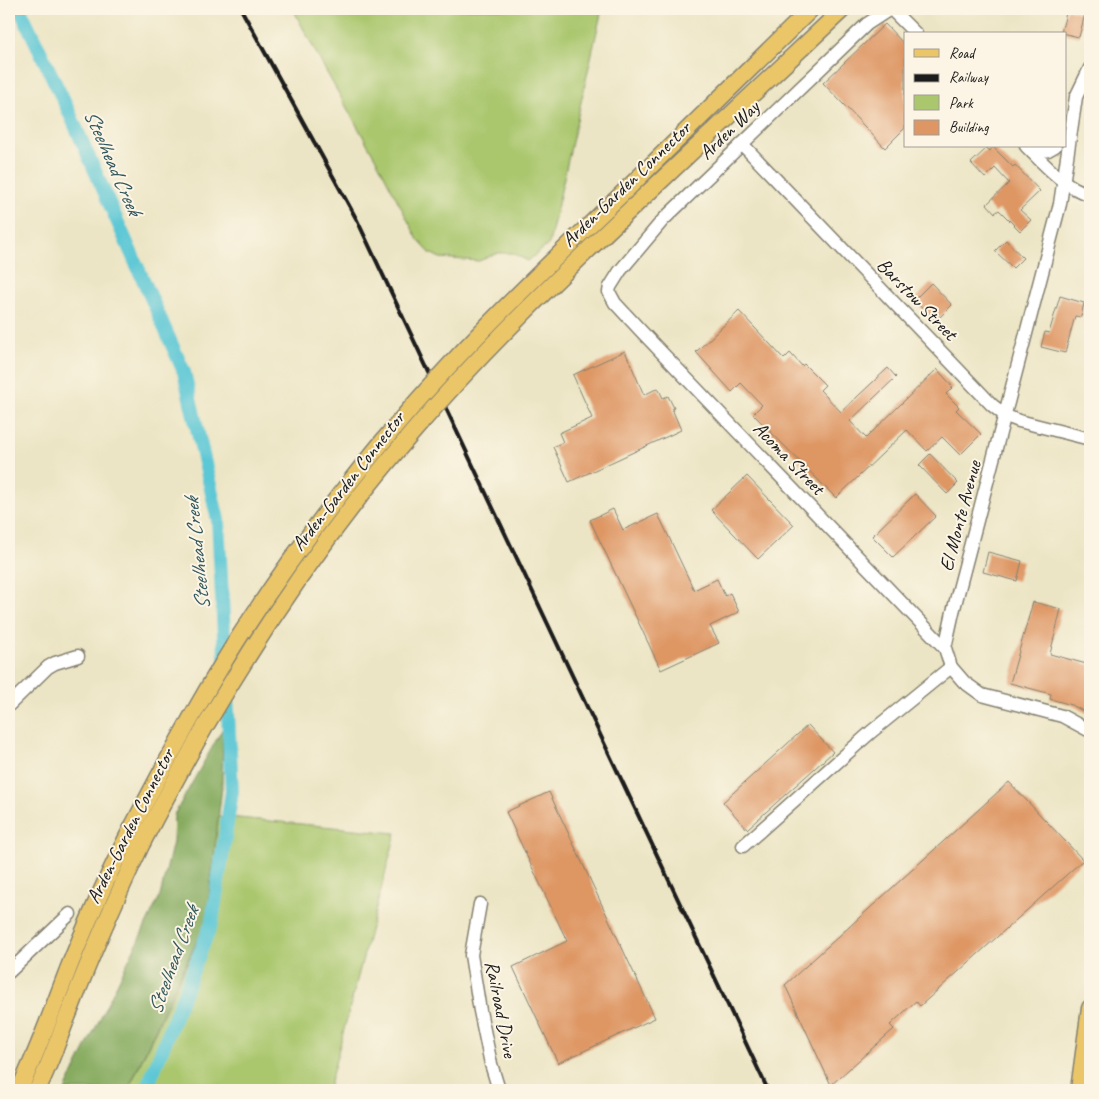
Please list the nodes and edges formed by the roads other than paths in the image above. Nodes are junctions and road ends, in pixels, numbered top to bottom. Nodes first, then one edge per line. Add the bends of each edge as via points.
1 (810, 9) edge
2 (843, 9) edge
3 (890, 9) edge
4 (914, 32) edge
5 (1090, 68) edge
6 (1074, 107) junction
7 (1066, 126) edge
8 (742, 144) junction
9 (1052, 148) edge
10 (1030, 150) edge
11 (1064, 182) junction
12 (1090, 194) edge
13 (609, 292) joint
14 (1006, 416) junction
15 (1090, 439) edge
16 (945, 648) junction
17 (78, 656) dead end
18 (952, 667) junction
19 (9, 705) edge
20 (1090, 731) edge
21 (743, 846) dead end
22 (480, 904) dead end
23 (70, 914) dead end
24 (11, 966) edge
25 (1090, 1008) edge
26 (19, 1090) edge
27 (37, 1090) edge
28 (499, 1090) edge
29 (1079, 1090) edge

1 - 26 main road, Arden-Garden Connector, bridge via 466,348 352,480 287,568 190,719 117,856
2 - 27 main road, Arden-Garden Connector, bridge via 514,322 406,439 350,510 284,601 186,760 115,900
3 - 4 street
3 - 8 street, Arden Way via 867,24
5 - 6 street, El Monte Avenue
6 - 7 street, El Monte Avenue
6 - 11 street, El Monte Avenue
8 - 13 street, Arden Way via 650,233 620,271
8 - 14 street, Barstow Street
9 - 10 street
10 - 11 street
11 - 12 street
11 - 14 street, El Monte Avenue
13 - 16 street, Acoma Street via 622,310
14 - 15 street, Barstow Street
14 - 16 street, El Monte Avenue
16 - 18 street
17 - 19 street via 48,667
18 - 20 street via 973,690 1062,716
18 - 21 street via 871,732
22 - 28 street, Railroad Drive via 471,955 491,1064
23 - 24 street
25 - 29 main road

